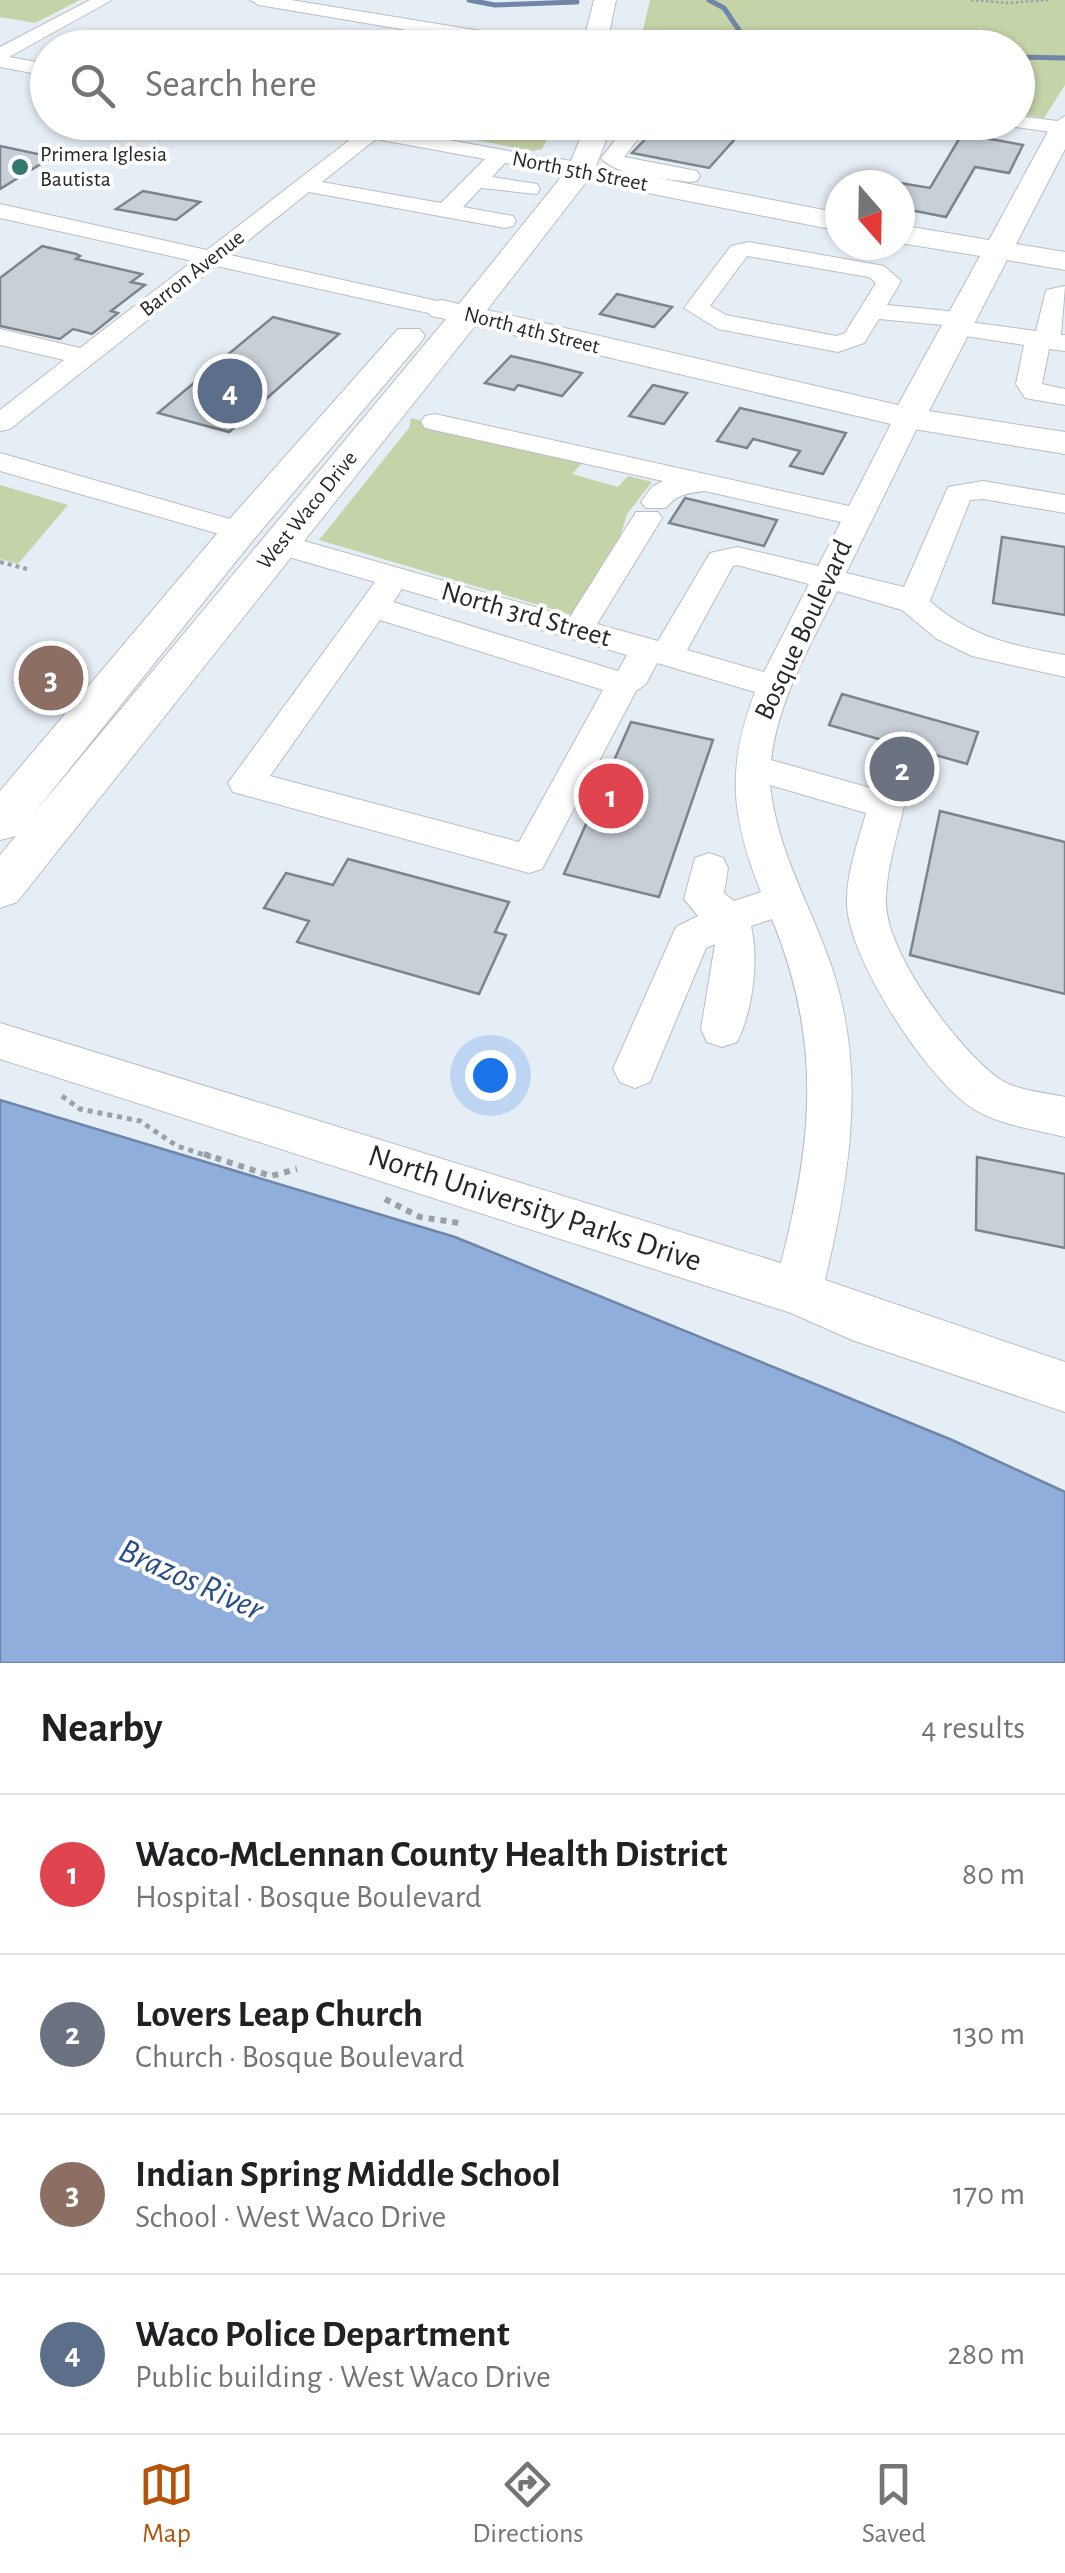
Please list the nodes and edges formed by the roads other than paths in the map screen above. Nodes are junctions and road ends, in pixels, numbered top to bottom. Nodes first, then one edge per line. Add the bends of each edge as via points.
1 (103, 0) edge
2 (259, 0) edge
3 (340, 0) edge
4 (605, 0) edge
5 (385, 6) edge
6 (50, 30) edge
7 (451, 30) edge
8 (598, 30) edge
9 (30, 41) edge
10 (0, 58) edge
11 (30, 66) edge
12 (1035, 124) edge
13 (1064, 127) edge
14 (362, 140) edge
15 (430, 140) edge
16 (627, 140) edge
17 (619, 150) junction
18 (579, 151) edge
19 (500, 156) junction
20 (634, 174) junction
21 (689, 176) dead end
22 (479, 177) junction
23 (304, 185) junction
24 (331, 190) junction
25 (529, 190) junction
26 (0, 210) edge
27 (446, 211) junction
28 (825, 219) edge
29 (506, 222) junction
30 (915, 237) edge
31 (994, 252) junction
32 (478, 256) dead end
33 (211, 258) junction
34 (1065, 262) edge
35 (1065, 293) edge
36 (452, 301) junction
37 (872, 312) junction
38 (954, 328) junction
39 (0, 337) edge
40 (1050, 341) edge
41 (84, 357) junction
42 (1065, 397) edge
43 (908, 418) junction
44 (434, 422) dead end
45 (0, 423) edge
46 (1065, 443) edge
47 (0, 462) edge
48 (705, 482) junction
49 (1065, 504) edge
50 (857, 517) junction
51 (240, 531) junction
52 (279, 544) junction
53 (395, 577) junction
54 (826, 579) junction
55 (912, 603) junction
56 (374, 607) junction
57 (564, 625) junction
58 (657, 652) junction
59 (530, 655) junction
60 (1065, 666) edge
61 (623, 684) junction
62 (774, 686) junction
63 (751, 767) junction
64 (0, 824) edge
65 (709, 868) dead end
66 (0, 889) edge
67 (783, 900) junction
68 (729, 918) junction
69 (722, 1030) dead end
70 (0, 1041) edge
71 (635, 1069) dead end
72 (1065, 1117) edge
73 (798, 1292) junction
74 (1065, 1387) edge

1 - 6 street
2 - 5 street
3 - 5 street
4 - 8 main road
5 - 7 street
9 - 10 street
10 - 11 street
12 - 13 street
13 - 31 main road, Bosque Boulevard
14 - 23 street, Barron Avenue
15 - 19 street, North 5th Street
16 - 17 street
17 - 18 street
17 - 20 street via 612,158
18 - 19 street, North 5th Street
18 - 20 main road, North 5th Street
18 - 25 main road, West Waco Drive
18 - 36 main road, West Waco Drive
19 - 22 street
20 - 21 street
20 - 28 main road, North 5th Street
22 - 24 street via 375,154
22 - 25 street
22 - 27 street
23 - 24 street
23 - 33 street, Barron Avenue
24 - 27 street
25 - 29 main road, West Waco Drive
26 - 33 street, North 4th Street
27 - 29 street
29 - 32 main road, West Waco Drive
30 - 31 main road
31 - 34 main road
31 - 38 main road, Bosque Boulevard
33 - 36 street, North 4th Street
33 - 41 street, Barron Avenue
35 - 40 street via 1054,295
36 - 43 main road, North 4th Street
36 - 51 main road, West Waco Drive
36 - 52 main road, West Waco Drive
37 - 37 street via 889,281 885,276 759,249 740,251 696,308 718,321 824,344 856,338
37 - 38 street via 903,326
38 - 40 street
38 - 43 main road, Bosque Boulevard
39 - 41 street
40 - 42 street via 1029,384 1035,392
41 - 45 street, Barron Avenue
43 - 46 main road, North 4th Street
43 - 50 street, Bosque Boulevard
44 - 48 street
47 - 51 street
48 - 50 street
48 - 57 street via 662,492
49 - 55 street via 982,490 958,493
50 - 54 street, Bosque Boulevard
51 - 64 main road, West Waco Drive
52 - 53 street, North 3rd Street
52 - 66 main road, West Waco Drive
53 - 56 street
53 - 57 street, North 3rd Street
54 - 55 street
54 - 58 street via 737,556 721,560
54 - 62 street, Bosque Boulevard
55 - 60 street via 977,649
56 - 59 street
56 - 61 street via 246,783 529,858
57 - 58 street, North 3rd Street
57 - 59 street
58 - 61 street
58 - 62 street, North 3rd Street
59 - 61 street
62 - 63 street, Bosque Boulevard
63 - 67 street, Bosque Boulevard via 756,826
63 - 72 street via 886,806 867,891 878,949 933,1033 983,1091
65 - 68 street via 704,899
67 - 68 street
67 - 73 street, Bosque Boulevard via 819,995 832,1114 828,1173
68 - 69 street via 736,950
68 - 71 street via 690,938
70 - 73 street, North University Parks Drive
73 - 74 street, North University Parks Drive

